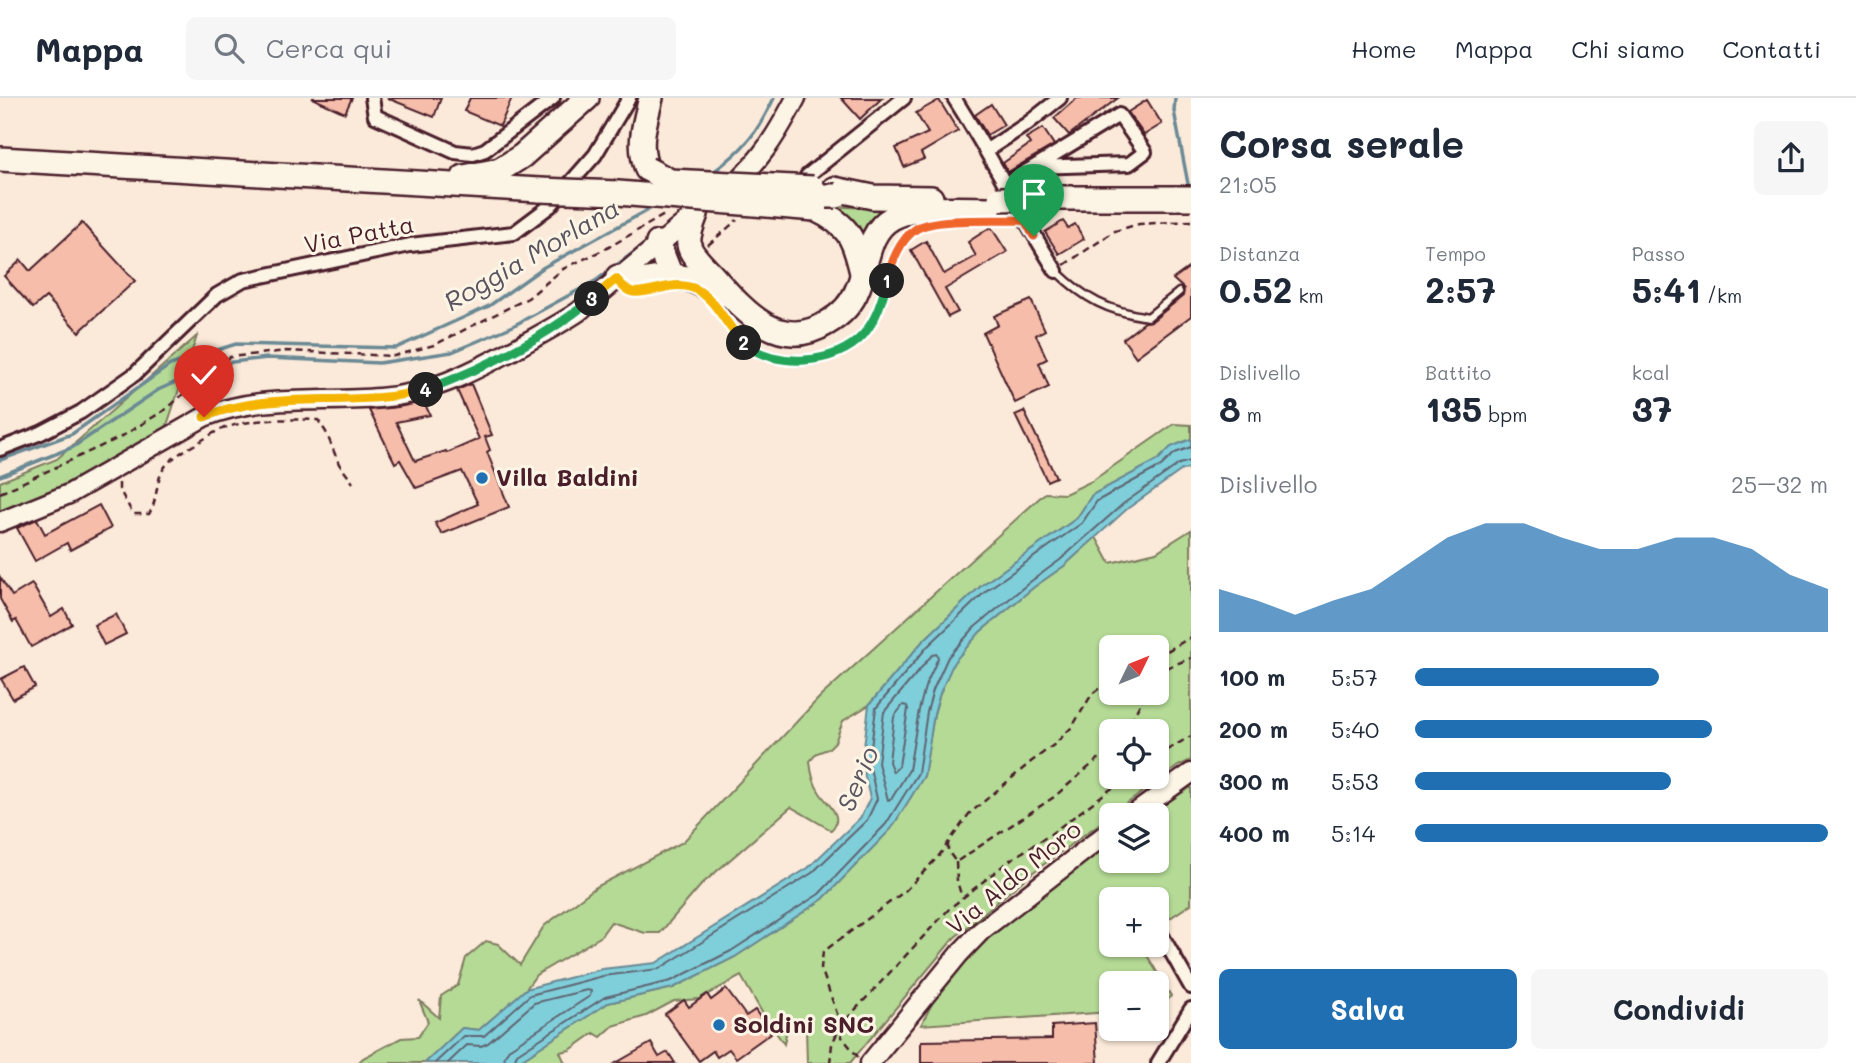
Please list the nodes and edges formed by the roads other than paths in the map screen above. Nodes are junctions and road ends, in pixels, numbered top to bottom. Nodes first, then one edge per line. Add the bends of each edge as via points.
1 (372, 98) edge
2 (553, 98) edge
3 (587, 98) edge
4 (629, 98) edge
5 (651, 98) edge
6 (796, 98) edge
7 (904, 98) edge
8 (954, 98) edge
9 (1060, 98) edge
10 (987, 149) junction
11 (0, 159) edge
12 (1034, 167) junction
13 (807, 176) dead end
14 (408, 182) junction
15 (618, 193) junction
16 (835, 193) junction
17 (1003, 198) junction
18 (1184, 198) edge
19 (696, 214) junction
20 (657, 232) junction
21 (690, 252) junction
22 (1056, 271) joint
23 (862, 273) junction
24 (671, 276) junction
25 (618, 277) junction
26 (1179, 292) dead end
27 (728, 307) junction
28 (0, 449) edge
29 (0, 523) edge
30 (1191, 773) edge
31 (1149, 803) edge
32 (1099, 839) edge
33 (1169, 948) edge
34 (1191, 987) edge
35 (1191, 1009) edge
36 (870, 1063) edge
37 (1158, 1063) edge

1 - 2 street via 375,116 455,152 472,154 485,150
3 - 14 highway via 500,170
4 - 28 street, Via Patta via 595,155 550,206 514,233 410,245 243,279 217,295 135,374 81,412
5 - 16 highway, bridge via 641,156 647,169 670,181
6 - 19 street via 754,167
7 - 13 street
8 - 10 street
9 - 10 street
10 - 17 street
11 - 14 highway
12 - 12 street via 1119,115 1145,152 1129,164
12 - 17 street
14 - 15 highway, bridge
15 - 16 highway, bridge
15 - 23 highway, bridge via 816,209 837,220 855,244
16 - 17 highway
17 - 18 highway, bridge via 1039,204
17 - 22 street
17 - 23 highway via 912,210 892,218 873,237
19 - 20 street
19 - 21 highway via 688,234
20 - 21 highway
20 - 24 highway
20 - 25 street
21 - 27 highway
22 - 26 lane via 1095,301 1135,315 1148,317
23 - 27 highway via 859,287 838,316 800,333 777,331
24 - 25 highway via 635,282
24 - 27 highway via 713,288
25 - 29 street via 561,323 468,374 423,391 381,398 227,407 69,494
30 - 31 street
32 - 36 street, Via Aldo Moro via 981,930
33 - 34 street
35 - 37 street

